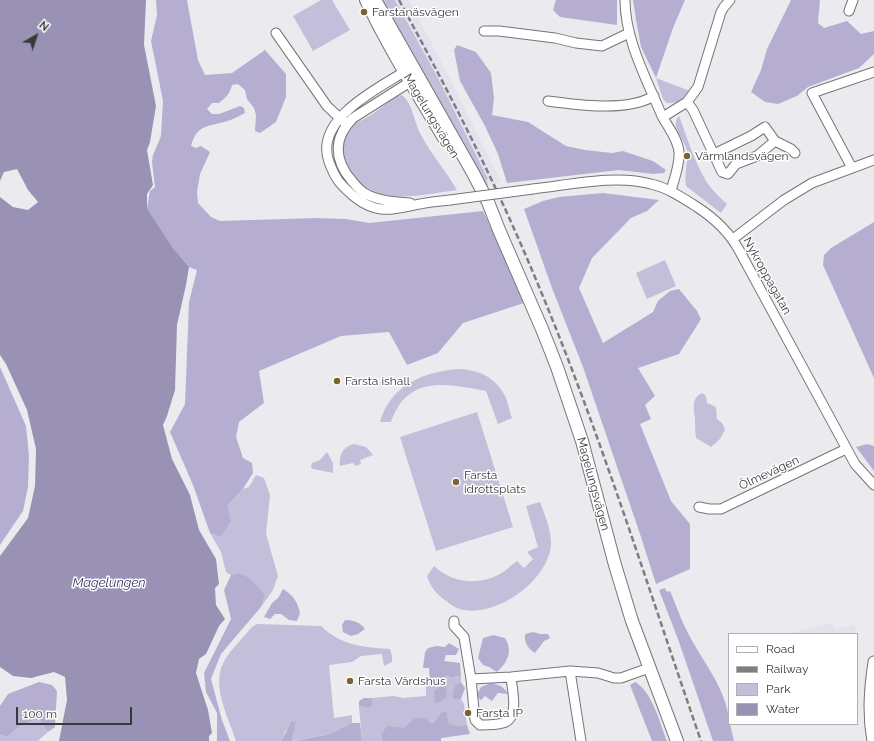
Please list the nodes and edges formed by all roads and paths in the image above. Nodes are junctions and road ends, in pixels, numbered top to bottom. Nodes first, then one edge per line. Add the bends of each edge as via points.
1 (366, 0) edge
2 (375, 0) edge
3 (625, 0) edge
4 (730, 0) edge
5 (853, 0) edge
6 (849, 11) dead end
7 (484, 31) dead end
8 (276, 33) dead end
9 (629, 33) junction
10 (874, 72) edge
11 (411, 75) junction
12 (654, 96) junction
13 (548, 101) dead end
14 (687, 102) junction
15 (663, 117) junction
16 (340, 118) junction
17 (771, 119) dead end
18 (347, 124) junction
19 (766, 128) junction
20 (775, 141) junction
21 (795, 153) dead end
22 (714, 154) junction
23 (874, 160) edge
24 (852, 168) junction
25 (671, 191) junction
26 (421, 203) junction
27 (733, 239) junction
28 (846, 449) junction
29 (874, 485) edge
30 (699, 508) dead end
31 (454, 621) dead end
32 (874, 662) edge
33 (649, 668) junction
34 (570, 671) junction
35 (511, 677) junction
36 (471, 679) junction
37 (872, 725) edge
38 (581, 741) edge
39 (677, 741) edge
40 (873, 741) edge

1 - 11 main road, Magelungsvägen via 378,26
2 - 11 main road, Magelungsvägen
3 - 9 street
4 - 14 street via 722,8 698,87
5 - 6 street
7 - 9 street via 555,38 602,46
8 - 16 street via 327,106
9 - 12 street
10 - 24 street via 812,93
11 - 16 street, Nykroppagatan via 375,90
11 - 18 street, Nykroppagatan
11 - 33 main road, Magelungsvägen via 473,173 488,202 542,329 572,408 623,593
12 - 13 street via 635,103 605,106 582,106
12 - 15 street
14 - 15 street
14 - 22 street
15 - 25 street via 679,151
16 - 18 street
16 - 26 street, Nykroppagatan via 327,142 327,157 336,177 351,195 380,209 391,210
17 - 19 street
18 - 26 street, Nykroppagatan via 338,145 338,155 342,167 358,188 382,200
19 - 20 street
19 - 22 street
20 - 21 street
20 - 22 street via 757,156 736,164 728,174 722,172
23 - 24 street
24 - 27 street via 812,183 784,200
25 - 26 street, Nykroppagatan, bridge via 651,183 623,180
25 - 27 street, Nykroppagatan via 718,223
27 - 28 street, Nykroppagatan
28 - 29 street, Nykroppagatan via 855,464
28 - 30 street, Ölmevägen via 721,509
31 - 36 street via 454,626 464,637
32 - 37 street via 870,684
33 - 34 street via 621,678 586,671
33 - 39 main road, Magelungsvägen
34 - 35 street
34 - 38 street
35 - 36 street
35 - 36 street via 514,710 511,718 504,723 490,725 480,724 475,720
37 - 40 street

